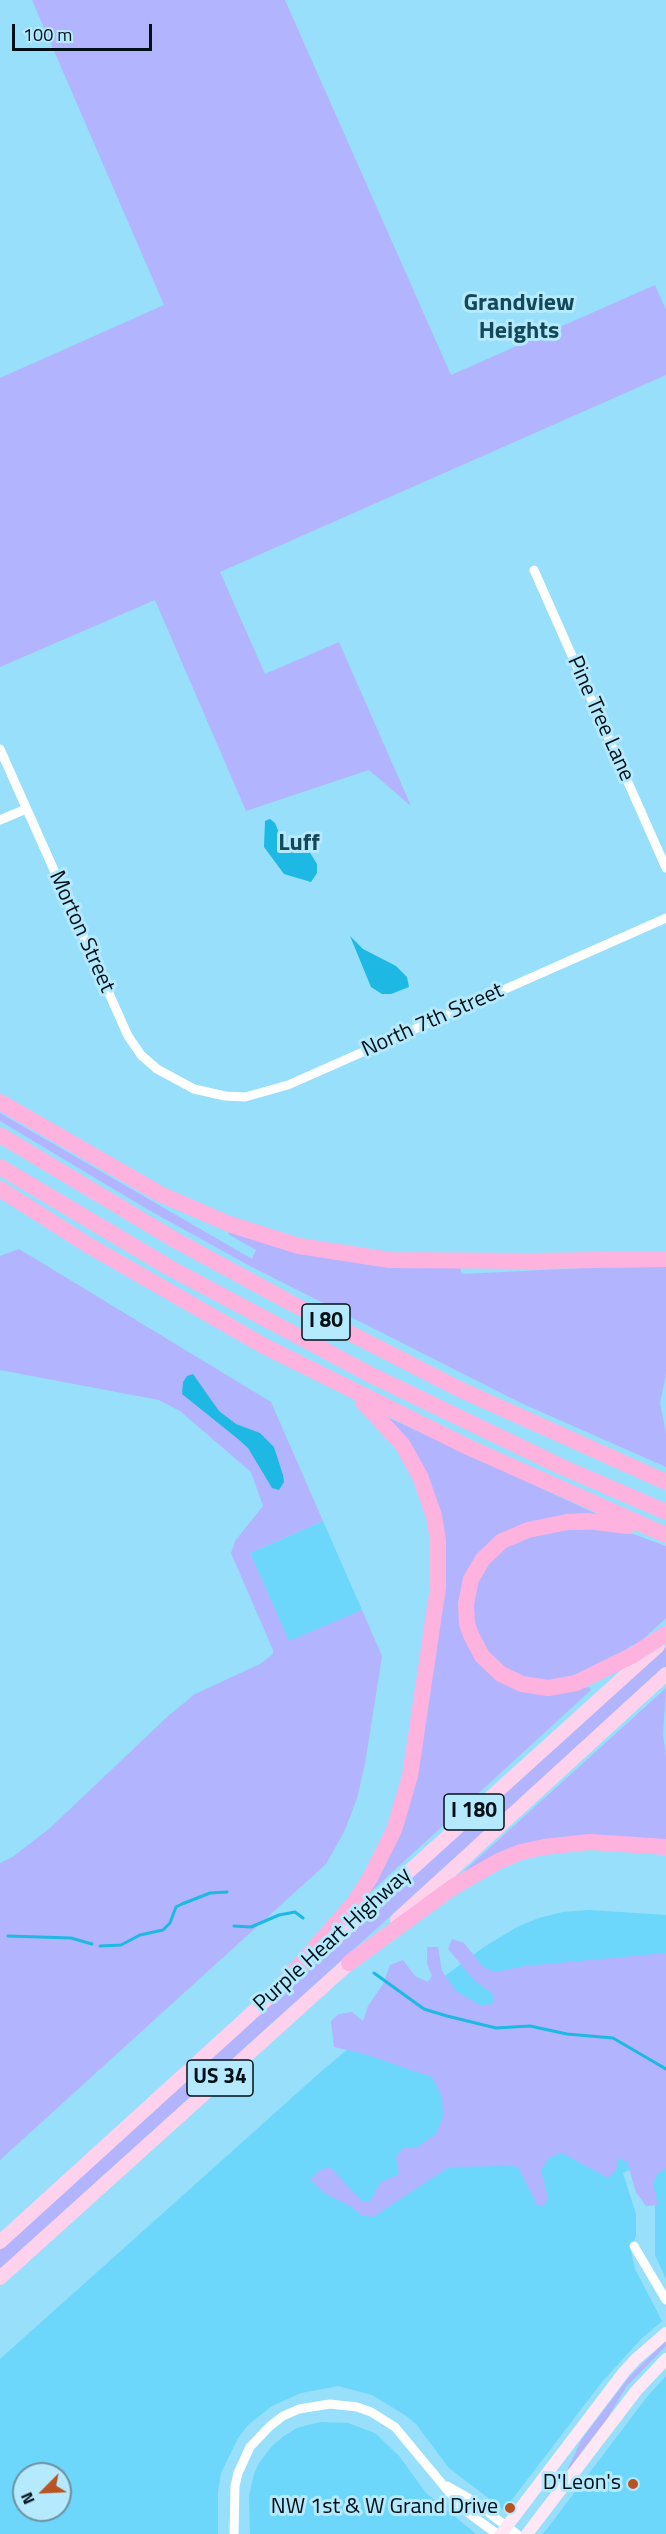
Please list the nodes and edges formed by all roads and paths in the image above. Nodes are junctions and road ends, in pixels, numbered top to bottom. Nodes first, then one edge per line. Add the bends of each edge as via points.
1 (534, 570) dead end
2 (0, 749) edge
3 (26, 809) junction
4 (0, 820) edge
5 (666, 868) edge
6 (666, 918) edge
7 (194, 1089) joint
8 (0, 1102) edge
9 (0, 1135) edge
10 (0, 1167) edge
11 (0, 1189) edge
12 (666, 1259) edge
13 (346, 1388) junction
14 (666, 1482) edge
15 (666, 1512) edge
16 (663, 1534) edge
17 (666, 1636) edge
18 (666, 1674) edge
19 (666, 1847) edge
20 (349, 1963) junction
21 (282, 1985) junction
22 (0, 2242) edge
23 (634, 2246) dead end
24 (0, 2278) edge
25 (666, 2300) edge
26 (666, 2333) edge
27 (666, 2359) edge
28 (501, 2531) edge
29 (234, 2534) edge
30 (517, 2534) edge
31 (527, 2534) edge

1 - 5 street, Pine Tree Lane
2 - 3 street, Morton Street
3 - 4 street
3 - 7 street, Morton Street via 128,1036 157,1070
6 - 7 street, North 7th Street via 288,1084 245,1097
8 - 12 highway via 160,1194 229,1224 299,1246 390,1260
9 - 14 highway, I 80 via 165,1234 300,1308 459,1389
10 - 15 highway, I 80 via 170,1268 354,1366 468,1423
11 - 13 highway via 251,1339
13 - 16 highway
13 - 21 highway via 386,1424 420,1476 436,1524 438,1587 410,1776 394,1830 375,1871 354,1903
16 - 17 highway via 587,1521 547,1525 512,1536 492,1549 477,1568 468,1591 466,1616 476,1647 490,1664 511,1679 536,1687 576,1683
17 - 21 main road, Purple Heart Highway / I 180
18 - 20 main road, Purple Heart Highway / I 180
19 - 20 highway via 590,1842 521,1852 453,1887
20 - 24 main road, Purple Heart Highway / US 34
21 - 22 main road, Purple Heart Highway / US 34
23 - 25 street
26 - 28 main road via 624,2372
27 - 31 main road via 636,2391
28 - 29 street via 470,2499 445,2485 384,2419 357,2407 337,2404 315,2405 283,2416 250,2447 235,2486
28 - 30 street

